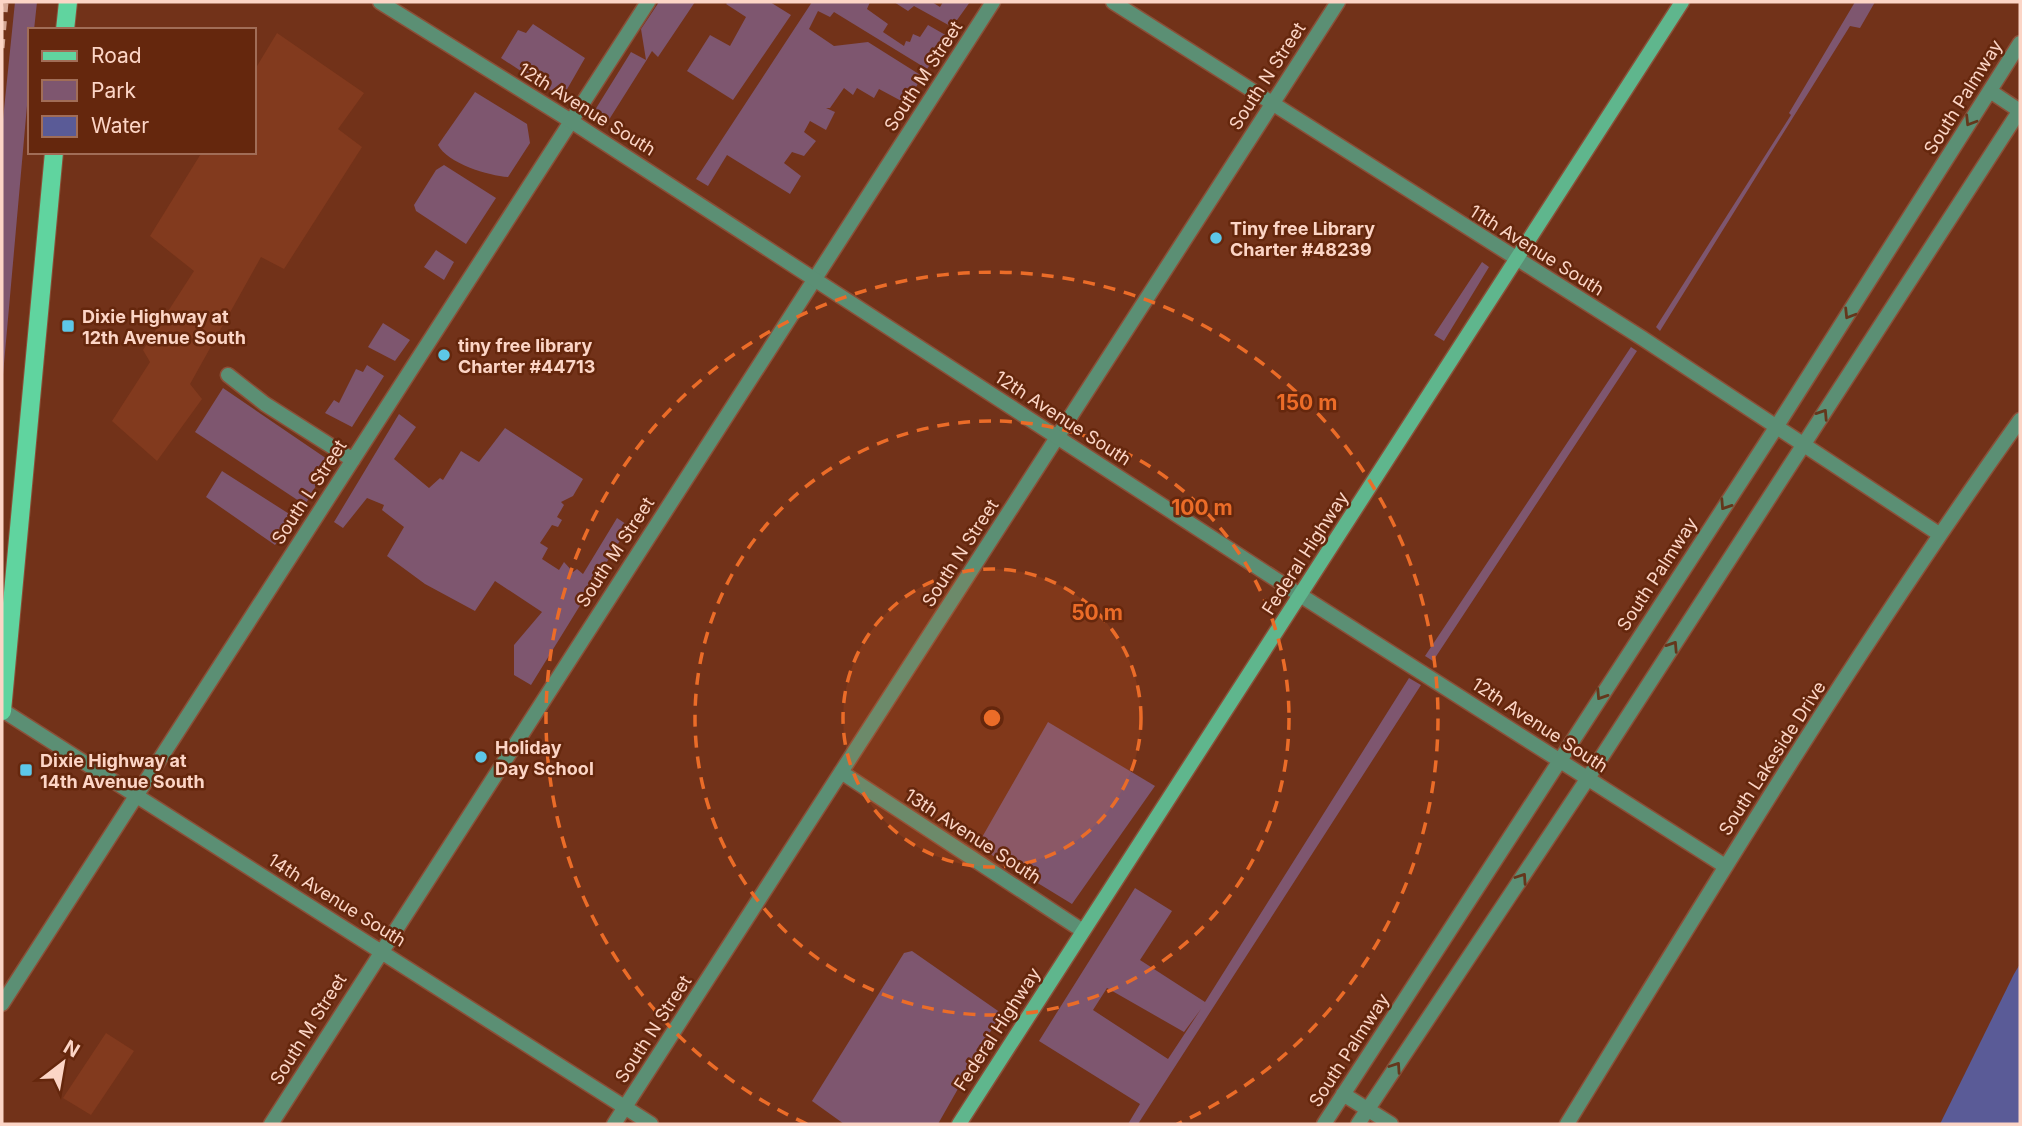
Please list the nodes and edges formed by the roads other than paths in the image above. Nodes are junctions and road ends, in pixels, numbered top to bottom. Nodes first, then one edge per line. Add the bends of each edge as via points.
1 (68, 2) edge
2 (380, 2) edge
3 (648, 2) edge
4 (993, 2) edge
5 (1113, 2) edge
6 (1338, 2) edge
7 (1682, 2) edge
8 (65, 28) edge
9 (2020, 43) edge
10 (1990, 91) junction
11 (1272, 104) junction
12 (2020, 111) edge
13 (571, 121) junction
14 (54, 154) edge
15 (1516, 261) junction
16 (814, 279) junction
17 (228, 375) dead end
18 (2020, 420) edge
19 (1775, 429) junction
20 (1058, 437) junction
21 (1802, 446) junction
22 (353, 460) junction
23 (1939, 534) junction
24 (1300, 595) junction
25 (2, 711) edge
26 (1561, 760) junction
27 (841, 772) junction
28 (1588, 778) junction
29 (136, 795) junction
30 (1725, 866) junction
31 (1083, 931) junction
32 (381, 951) junction
33 (2, 1004) edge
34 (1343, 1094) junction
35 (625, 1107) junction
36 (1368, 1110) junction
37 (271, 1124) edge
38 (614, 1124) edge
39 (651, 1124) edge
40 (959, 1124) edge
41 (1324, 1124) edge
42 (1358, 1124) edge
43 (1391, 1124) edge
44 (1567, 1124) edge

1 - 8 main road
2 - 13 street, 12th Avenue South
3 - 13 street, South L Street
4 - 16 street, South M Street
5 - 11 street, 11th Avenue South
6 - 11 street, South N Street
7 - 15 main road, Federal Highway
9 - 10 street, South Palmway
10 - 12 street
10 -> 19 street, South Palmway
11 - 15 street, 11th Avenue South
11 - 20 street, South N Street
21 -> 12 street
13 - 16 street, 12th Avenue South
13 - 22 street, South L Street
14 - 25 main road
15 - 19 street, 11th Avenue South via 1642,338
15 - 24 main road, Federal Highway
16 - 20 street, 12th Avenue South
16 - 32 street, South M Street
17 - 22 street
18 - 23 street, South Lakeside Drive
19 - 21 street, 11th Avenue South
19 -> 26 street, South Palmway
20 - 24 street, 12th Avenue South
20 - 27 street, South N Street
21 - 23 street, 11th Avenue South
28 -> 21 street
22 - 29 street, South L Street
23 - 30 street, South Lakeside Drive
24 - 26 street, 12th Avenue South
24 - 31 main road, Federal Highway
25 - 29 street, 14th Avenue South
26 - 28 street, 12th Avenue South
26 - 34 street, South Palmway
27 - 31 street, 13th Avenue South
27 - 35 street, South N Street
28 - 30 street, 12th Avenue South
36 -> 28 street
29 - 32 street, 14th Avenue South
29 - 33 street, South L Street
30 - 44 street, South Lakeside Drive
31 - 40 main road, Federal Highway
32 - 35 street, 14th Avenue South
32 - 37 street, South M Street
34 - 36 street
34 - 41 street, South Palmway
35 - 38 street, South N Street
35 - 39 street, 14th Avenue South
36 - 42 street
36 - 43 street

